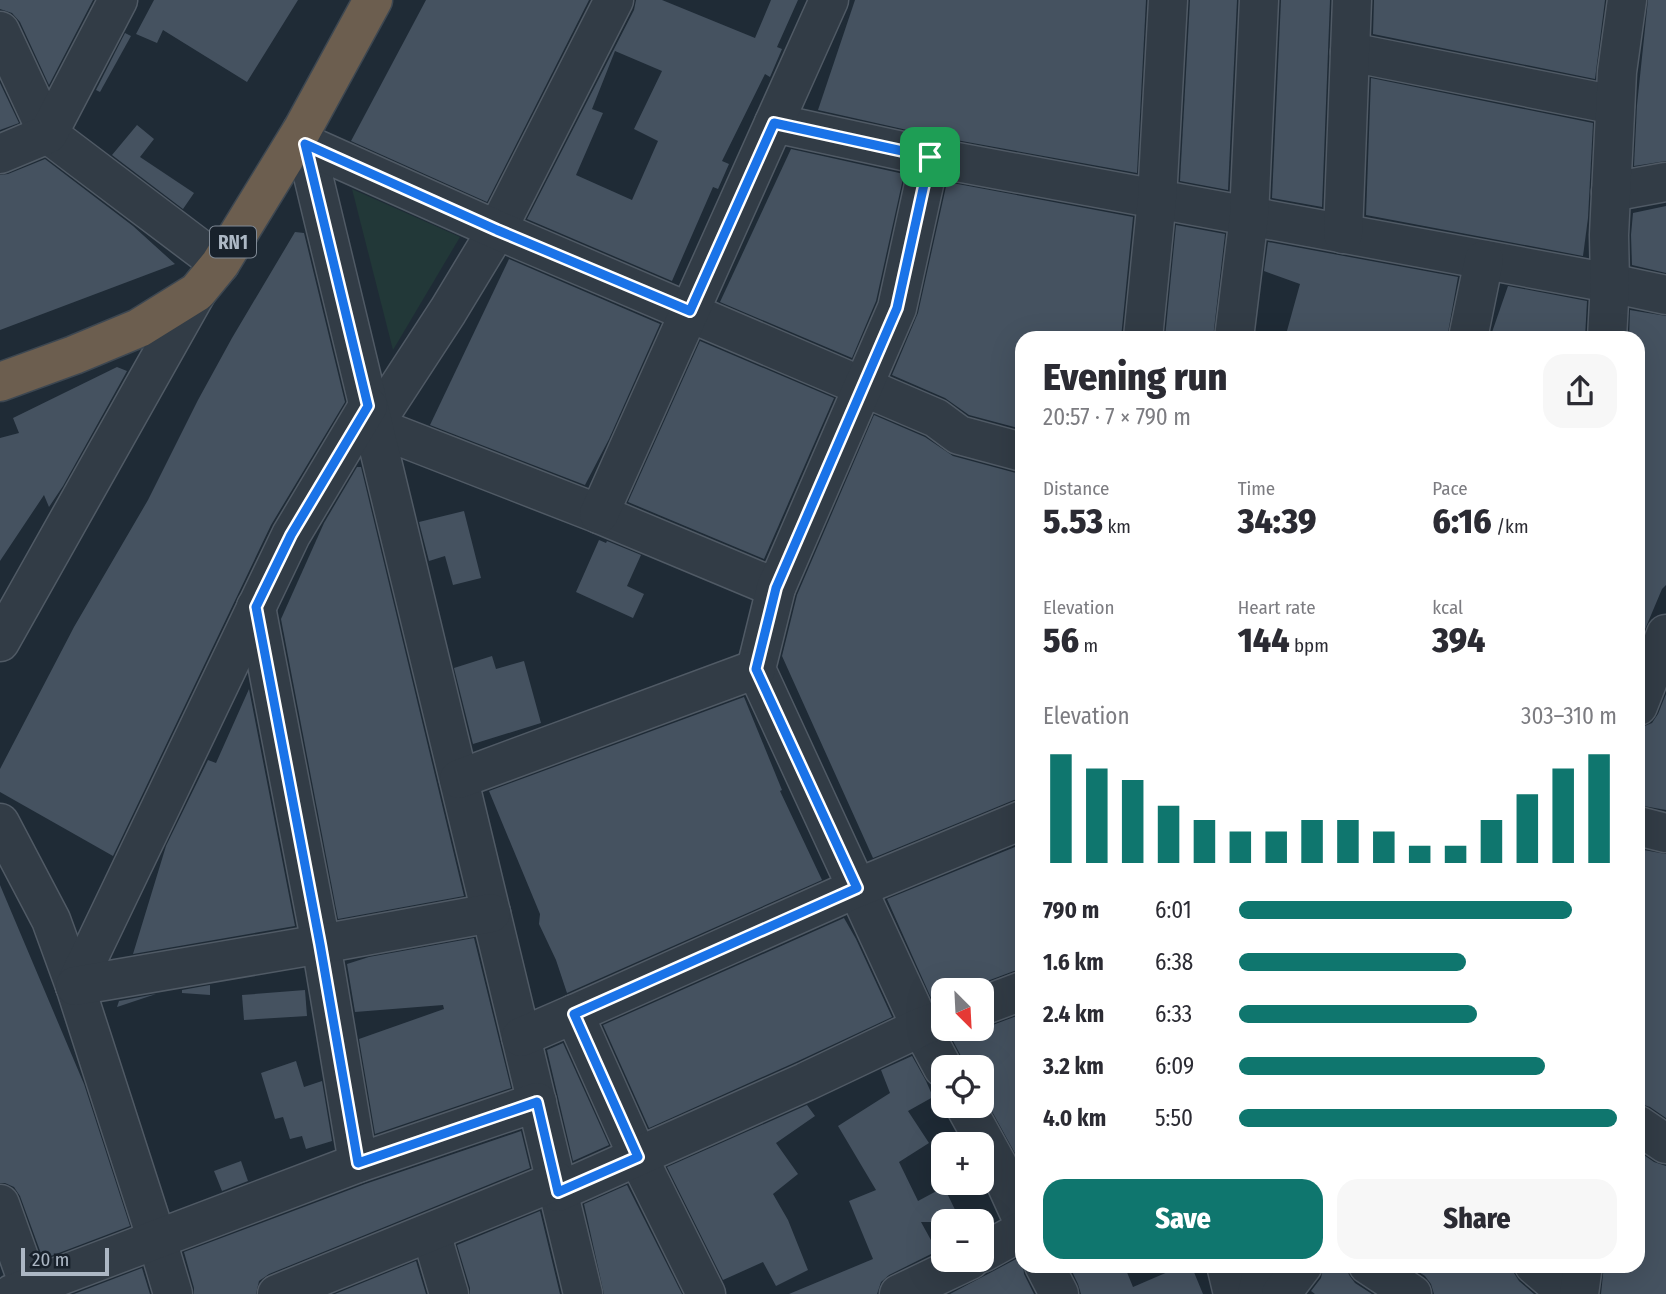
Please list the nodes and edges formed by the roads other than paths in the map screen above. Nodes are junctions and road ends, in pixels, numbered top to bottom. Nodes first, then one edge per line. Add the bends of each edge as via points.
1 (118, 0) edge
2 (373, 0) edge
3 (614, 0) edge
4 (829, 0) edge
5 (1168, 0) edge
6 (1259, 0) edge
7 (1352, 0) edge
8 (1627, 0) edge
9 (0, 31) edge
10 (1350, 52) junction
11 (1615, 105) junction
12 (774, 123) junction
13 (48, 134) junction
14 (303, 137) junction
15 (0, 154) edge
16 (930, 157) junction
17 (1666, 182) edge
18 (1611, 192) junction
19 (1157, 199) junction
20 (1249, 216) junction
21 (497, 230) junction
22 (1343, 234) junction
23 (1484, 260) junction
24 (209, 278) junction
25 (1610, 283) junction
26 (1666, 295) edge
27 (690, 311) junction
28 (1144, 331) edge
29 (1235, 331) edge
30 (1469, 331) edge
31 (1607, 331) edge
32 (0, 382) edge
33 (863, 386) junction
34 (371, 416) junction
35 (1015, 450) edge
36 (599, 514) junction
37 (776, 588) junction
38 (256, 607) junction
39 (1666, 634) edge
40 (0, 642) edge
41 (756, 669) junction
42 (1645, 688) edge
43 (459, 779) junction
44 (0, 823) edge
45 (1015, 823) edge
46 (1645, 828) edge
47 (1666, 834) edge
48 (857, 888) junction
49 (491, 913) junction
50 (320, 944) junction
51 (75, 986) junction
52 (1015, 994) edge
53 (994, 1002) edge
54 (574, 1014) junction
55 (931, 1021) edge
56 (931, 1023) edge
57 (521, 1037) junction
58 (537, 1102) junction
59 (975, 1118) edge
60 (1645, 1130) edge
61 (1666, 1144) edge
62 (638, 1157) junction
63 (1009, 1159) edge
64 (358, 1163) junction
65 (557, 1186) junction
66 (1015, 1187) edge
67 (0, 1204) edge
68 (431, 1233) junction
69 (1015, 1236) edge
70 (157, 1240) junction
71 (994, 1251) edge
72 (961, 1272) edge
73 (1048, 1273) edge
74 (1228, 1273) edge
75 (1262, 1273) edge
76 (1297, 1273) edge
77 (1378, 1273) edge
78 (1543, 1273) edge
79 (1582, 1273) edge
80 (1402, 1291) edge
81 (25, 1292) edge
82 (173, 1294) edge
83 (278, 1294) edge
84 (449, 1294) edge
85 (583, 1294) edge
86 (706, 1294) edge
87 (899, 1294) edge
88 (1059, 1294) edge
89 (1233, 1294) edge
90 (1257, 1294) edge
91 (1281, 1294) edge
92 (1568, 1294) edge
93 (1579, 1294) edge

1 - 13 street
2 - 14 highway, RN1
3 - 21 street
4 - 12 street
5 - 19 street
6 - 20 street
7 - 10 street
8 - 11 street
9 - 13 street
10 - 11 street
10 - 22 street
11 - 18 street
12 - 16 street
12 - 27 street
13 - 15 street
13 - 24 street
14 - 21 street
14 - 24 highway, RN1
14 - 34 street
16 - 19 street
16 - 33 street via 897,308
17 - 18 street
18 - 25 street
19 - 20 street
19 - 28 street
20 - 22 street
20 - 29 street
21 - 27 street
21 - 34 street via 448,311
22 - 23 street
23 - 25 street
23 - 30 street
24 - 32 highway, RN1 via 139,328
24 - 40 street
25 - 26 street
25 - 31 street
27 - 33 street
27 - 36 street
33 - 35 street via 936,418 959,435
33 - 37 street
34 - 36 street
34 - 38 street via 291,535
34 - 43 street
36 - 37 street
37 - 41 street
38 - 50 street
38 - 51 street
39 - 42 street
41 - 43 street
41 - 48 street
43 - 49 street
44 - 51 street via 51,920
45 - 48 street
46 - 47 street
48 - 54 street
48 - 55 street
49 - 50 street
49 - 57 street
50 - 51 street
50 - 64 street
51 - 70 street
52 - 53 street
54 - 57 street
54 - 62 street
56 - 62 street
57 - 58 street
58 - 64 street
58 - 65 street
59 - 63 street
60 - 61 street
62 - 65 street
62 - 86 street
63 - 66 street
64 - 70 street
65 - 68 street
65 - 85 street
67 - 81 street
68 - 83 street
68 - 84 street
69 - 71 street
70 - 81 street
70 - 82 street
72 - 87 street
73 - 88 street
74 - 89 street
75 - 90 street
76 - 91 street
77 - 80 street
78 - 92 street
79 - 93 street

